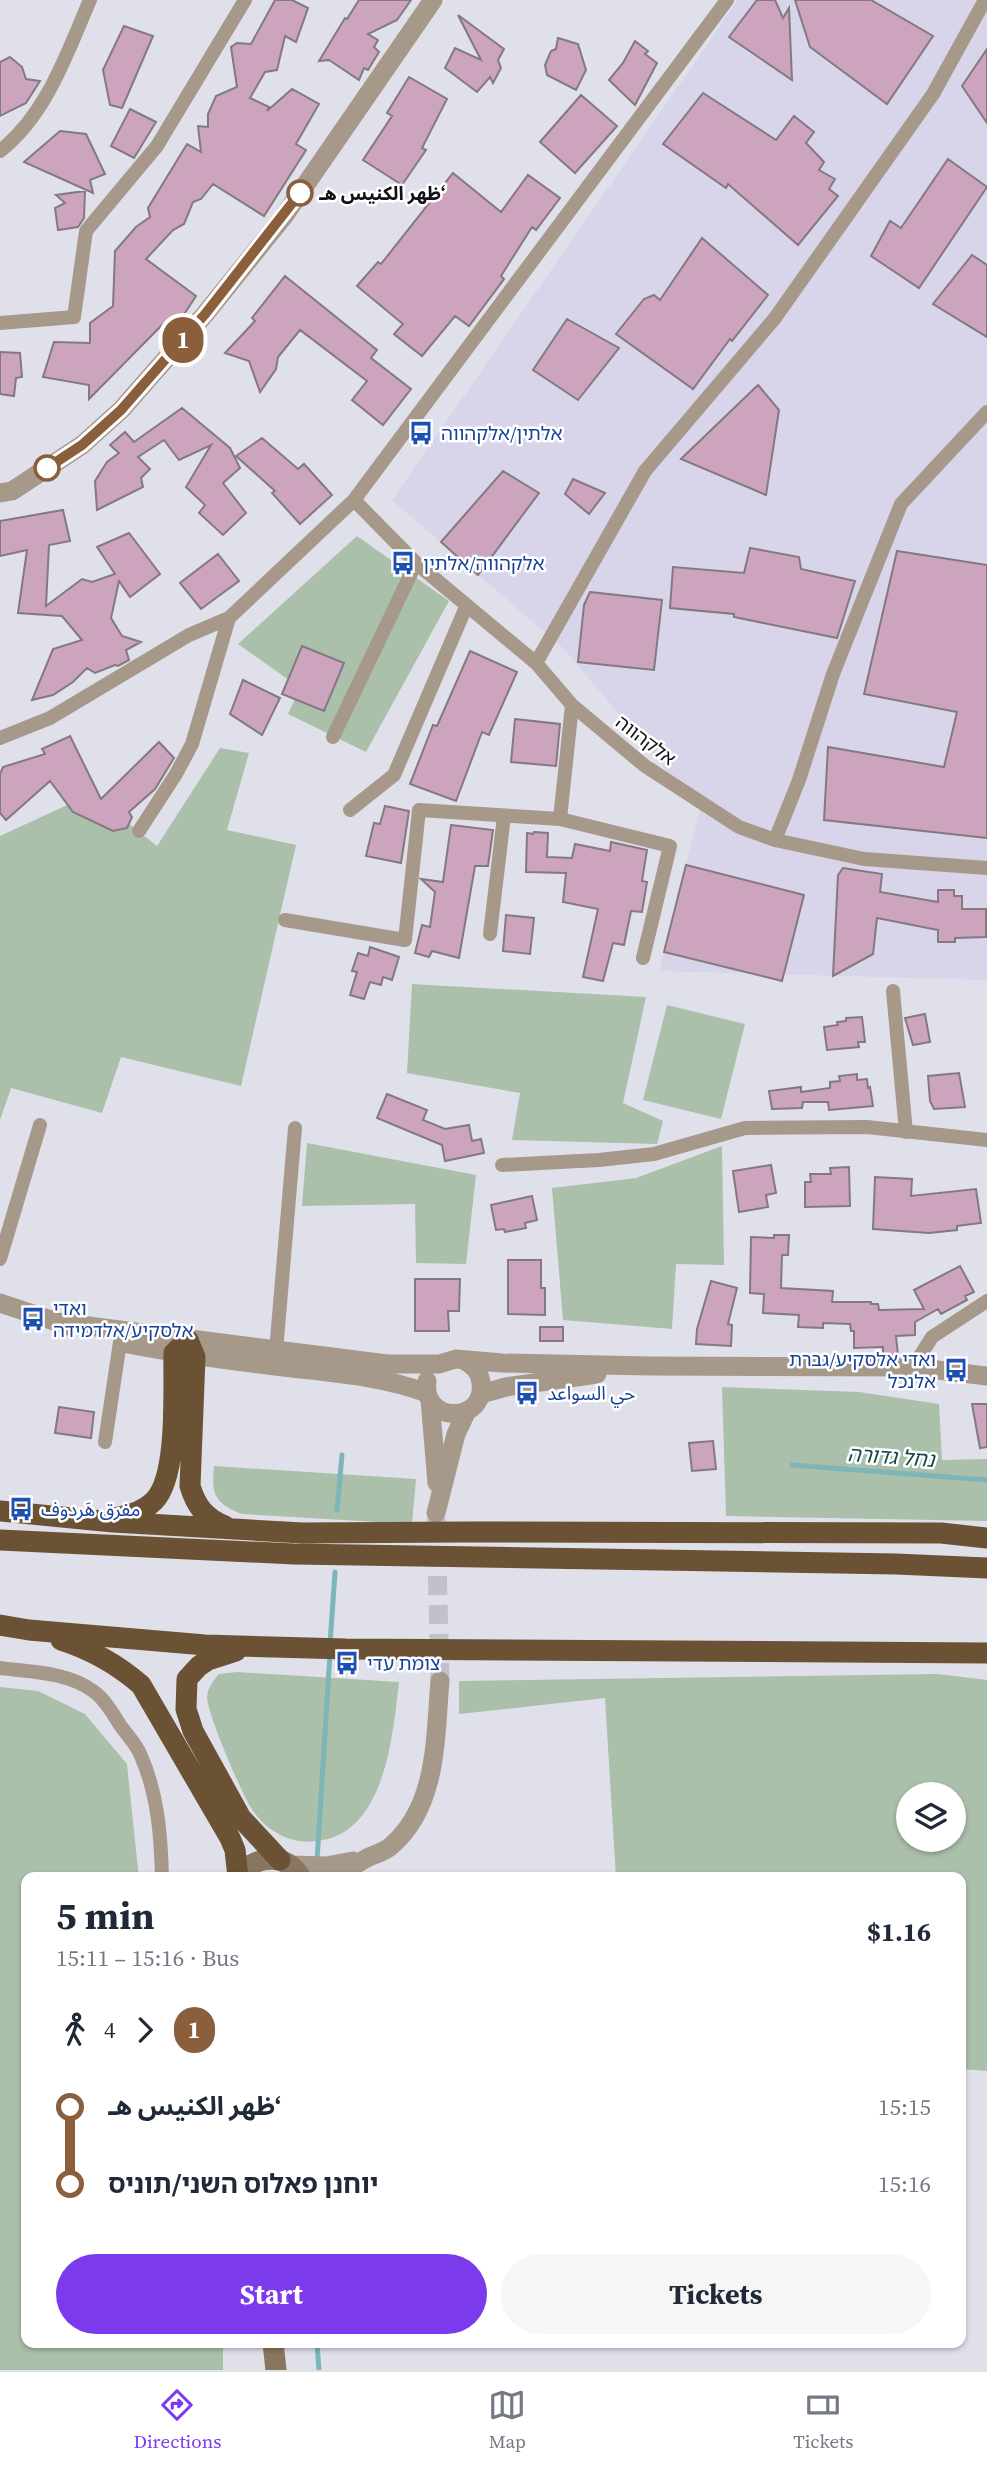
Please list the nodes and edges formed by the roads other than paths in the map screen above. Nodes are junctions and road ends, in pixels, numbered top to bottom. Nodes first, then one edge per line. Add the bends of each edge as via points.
1 (90, 0) edge
2 (245, 0) edge
3 (433, 0) edge
4 (727, 0) edge
5 (985, 0) edge
6 (0, 151) edge
7 (0, 323) edge
8 (987, 412) edge
9 (0, 493) edge
10 (354, 500) junction
11 (416, 563) junction
12 (466, 607) junction
13 (229, 618) junction
14 (536, 663) junction
15 (572, 705) junction
16 (333, 737) dead end
17 (0, 738) edge
18 (350, 810) dead end
19 (504, 816) junction
20 (560, 819) junction
21 (139, 831) dead end
22 (775, 840) junction
23 (987, 868) edge
24 (285, 920) dead end
25 (491, 934) dead end
26 (643, 958) dead end
27 (893, 991) dead end
28 (40, 1125) dead end
29 (295, 1128) dead end
30 (906, 1132) junction
31 (987, 1140) edge
32 (502, 1165) dead end
33 (0, 1259) edge
34 (987, 1301) edge
35 (0, 1303) edge
36 (57, 1322) junction
37 (120, 1342) junction
38 (185, 1350) junction
39 (276, 1351) junction
40 (465, 1361) junction
41 (439, 1364) junction
42 (650, 1366) junction
43 (914, 1367) junction
44 (987, 1377) edge
45 (481, 1394) junction
46 (429, 1397) junction
47 (467, 1411) junction
48 (105, 1442) dead end
49 (0, 1511) edge
50 (87, 1520) junction
51 (234, 1529) junction
52 (987, 1538) edge
53 (0, 1540) edge
54 (987, 1568) edge
55 (0, 1625) edge
56 (29, 1630) junction
57 (261, 1646) junction
58 (987, 1653) edge
59 (0, 1668) edge
60 (440, 1681) tunnel mouth
61 (368, 1858) junction
62 (291, 1868) edge
63 (162, 1872) edge
64 (237, 1872) edge
65 (242, 1872) edge
66 (345, 1872) edge
67 (274, 2348) edge
68 (276, 2370) edge

1 - 6 street via 38,111
2 - 7 street via 157,146 86,231 74,317
3 - 9 street via 284,216 121,410 82,445 12,491
4 - 10 street
5 - 14 street via 933,94 775,318 645,471
8 - 22 street via 901,504
10 - 11 street, אלקהווה
10 - 13 street
11 - 12 street, אלקהווה
11 - 16 street
12 - 14 street, אלקהווה
12 - 18 street via 394,775
13 - 17 street via 189,635 50,718
13 - 21 street via 192,744
14 - 15 street, אלקהווה
15 - 20 street
15 - 22 street, אלקהווה via 645,766 739,827
19 - 20 street
19 - 24 street via 419,810 405,940
19 - 25 street
20 - 26 street via 670,846
22 - 23 street, אלקהווה via 864,859
27 - 30 street
28 - 33 street
29 - 39 street
30 - 31 street
30 - 32 street via 867,1127 746,1128 654,1154
34 - 43 street via 932,1337
35 - 36 street
36 - 37 street
36 - 38 street
37 - 38 street
37 - 48 street
38 - 39 street
38 - 46 street via 401,1383
38 - 50 highway via 170,1465 155,1501 125,1517
38 - 51 highway via 194,1501 215,1522
39 - 41 street via 387,1364
40 - 41 street
40 - 42 street
40 - 45 street via 481,1378
41 - 46 street via 428,1377
42 - 43 street
42 - 45 street
43 - 44 street
45 - 47 street
46 - 47 street via 435,1407 451,1414
46 - 47 street via 437,1507 456,1434
49 - 50 highway
50 - 51 highway
51 - 52 highway via 302,1533 928,1533
53 - 54 highway via 294,1554
55 - 56 highway
56 - 57 highway
56 - 64 highway via 104,1657 141,1685 230,1838
57 - 58 highway
57 - 62 highway via 199,1666 187,1679 186,1709 193,1731 241,1818
59 - 63 street via 73,1681 94,1691 109,1708 141,1754 160,1825
60 - 61 street via 426,1791 390,1848
61 - 62 street
61 - 66 street
62 - 65 main road via 268,1858
67 - 68 main road

